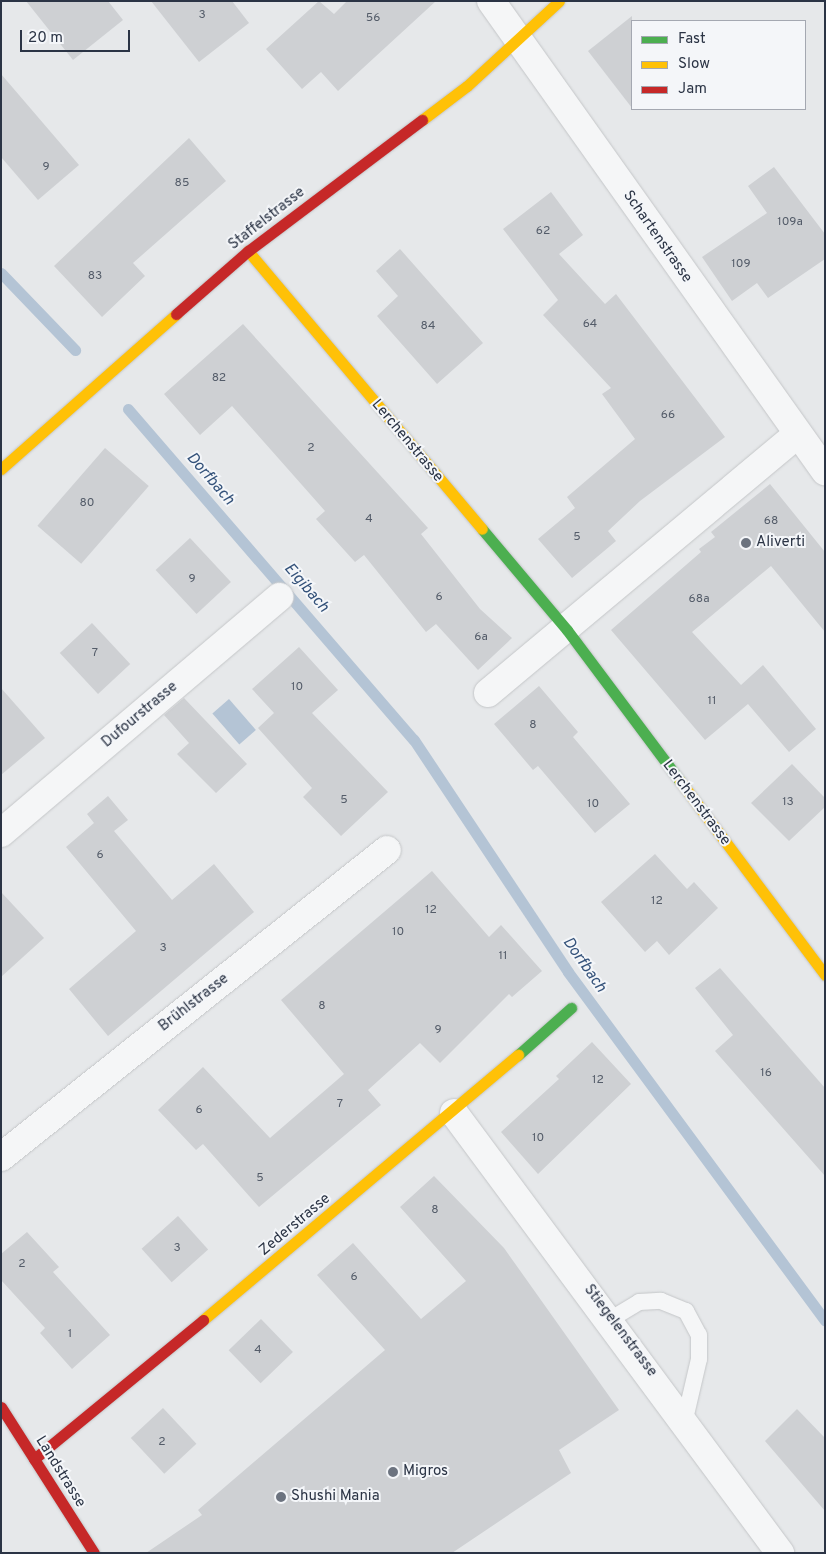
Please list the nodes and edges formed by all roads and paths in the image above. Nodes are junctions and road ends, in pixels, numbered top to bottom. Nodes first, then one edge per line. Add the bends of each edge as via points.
1 (491, 1) edge
2 (559, 1) edge
3 (518, 39) junction
4 (248, 251) junction
5 (797, 435) junction
6 (1, 469) edge
7 (825, 471) edge
8 (279, 597) dead end
9 (567, 630) junction
10 (488, 693) dead end
11 (1, 833) edge
12 (387, 850) dead end
13 (825, 975) edge
14 (571, 1008) dead end
15 (454, 1113) junction
16 (1, 1156) edge
17 (611, 1319) junction
18 (1, 1408) edge
19 (685, 1419) junction
20 (34, 1460) junction
21 (94, 1553) edge
22 (780, 1553) edge

1 - 3 street, Schartenstrasse
2 - 3 street, Staffelstrasse
3 - 4 street, Staffelstrasse via 467,86
3 - 5 street, Schartenstrasse
4 - 6 street, Staffelstrasse
4 - 9 street, Lerchenstrasse
5 - 7 street, Schartenstrasse
5 - 9 street
8 - 11 street, Dufourstrasse
9 - 10 street
9 - 13 street, Lerchenstrasse
12 - 16 street, Brühlstrasse
14 - 15 street, Zederstrasse
15 - 17 street, Stiegelenstrasse
15 - 20 street, Zederstrasse
17 - 19 street, Stiegelenstrasse
17 - 19 lane via 639,1302 661,1301 686,1310 699,1335 699,1359
18 - 20 street, Landstrasse
19 - 22 street, Stiegelenstrasse
20 - 21 street, Landstrasse

